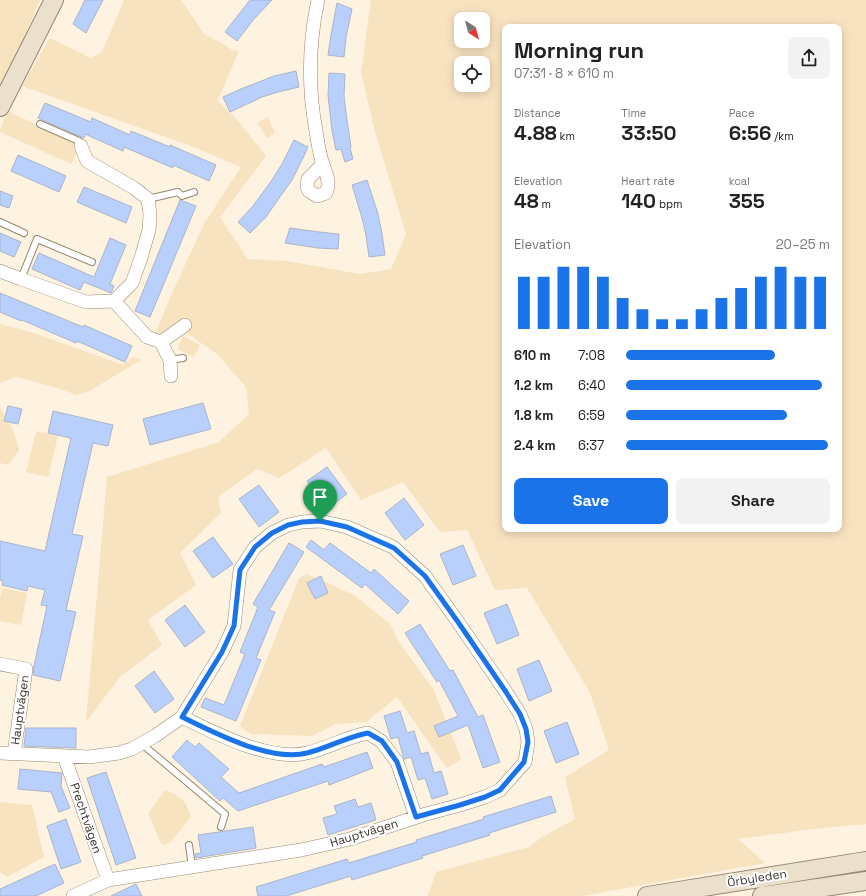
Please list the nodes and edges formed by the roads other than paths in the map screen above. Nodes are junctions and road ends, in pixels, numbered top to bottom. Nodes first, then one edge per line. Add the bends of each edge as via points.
1 (54, 0) edge
2 (318, 0) edge
3 (0, 107) edge
4 (40, 124) dead end
5 (81, 146) joint
6 (323, 164) dead end
7 (194, 192) dead end
8 (148, 199) junction
9 (0, 222) edge
10 (24, 233) dead end
11 (92, 262) dead end
12 (0, 271) edge
13 (21, 279) junction
14 (114, 301) junction
15 (185, 325) dead end
16 (161, 342) junction
17 (183, 358) dead end
18 (170, 360) junction
19 (171, 376) dead end
20 (0, 664) edge
21 (182, 717) junction
22 (142, 744) junction
23 (0, 753) edge
24 (14, 754) junction
25 (64, 756) junction
26 (416, 817) junction
27 (221, 827) dead end
28 (189, 845) dead end
29 (866, 861) edge
30 (192, 867) junction
31 (108, 880) junction
32 (866, 881) edge
33 (73, 896) edge
34 (647, 896) edge
35 (762, 896) edge

1 - 3 main road
2 - 6 street via 312,40 311,71 313,113
4 - 5 lane via 79,142
5 - 8 street via 87,161
7 - 8 lane via 182,196 178,192
8 - 14 street via 149,230 141,258 132,282
9 - 10 lane
11 - 13 lane via 37,239
12 - 13 street
13 - 14 street via 86,302
14 - 16 street via 148,337
15 - 16 street
16 - 18 street
17 - 18 lane
18 - 19 street
20 - 24 street, Hauptvägen via 26,669
21 - 22 street, Hauptvägen
21 - 26 street via 240,743 280,755 306,754 368,733 382,741 397,762
21 - 26 street, Hauptvägen via 222,652 234,626 240,570 255,547 272,533 288,525 320,521 347,527 394,548 425,576 502,686 520,714 526,729 528,742 524,762 500,790 485,797
22 - 25 street, Hauptvägen via 102,756
22 - 27 lane via 225,814
23 - 24 street, Hauptvägen
24 - 25 street, Hauptvägen
25 - 31 street, Prechtvägen
26 - 30 street, Hauptvägen via 350,840
28 - 30 lane
29 - 34 main road, Örbyleden
30 - 31 street, Hauptvägen
31 - 33 street, Hauptvägen
32 - 35 main road, Örbyleden

